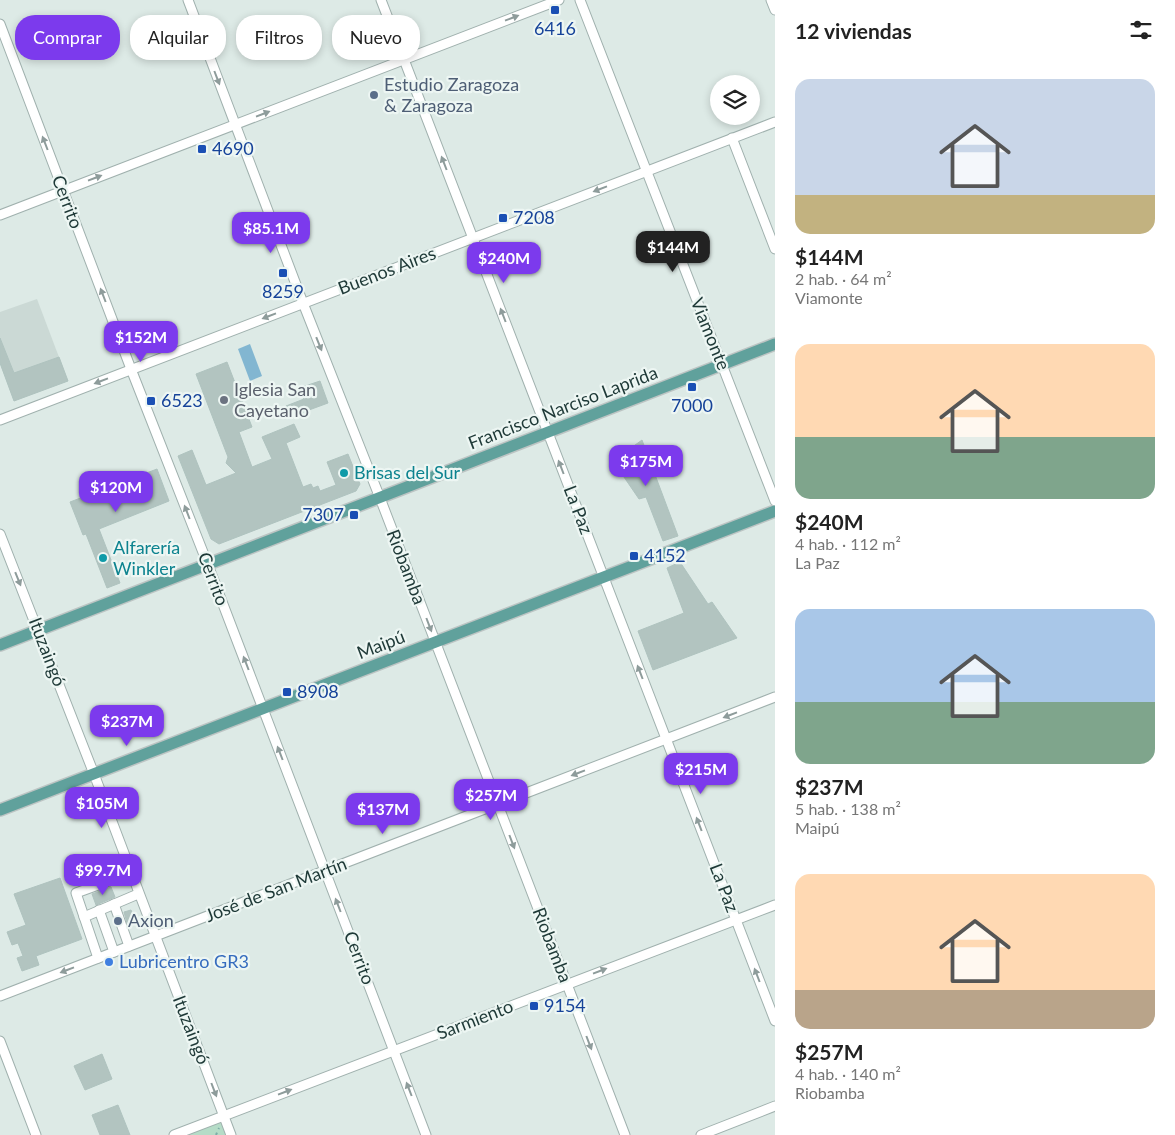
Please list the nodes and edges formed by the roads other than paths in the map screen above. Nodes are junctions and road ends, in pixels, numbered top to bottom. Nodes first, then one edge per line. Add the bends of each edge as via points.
1 (188, 0) edge
2 (381, 0) edge
3 (559, 0) edge
4 (580, 0) edge
5 (771, 0) edge
6 (775, 10) edge
7 (387, 15) edge
8 (0, 24) edge
9 (420, 54) edge
10 (404, 60) joint
11 (775, 122) edge
12 (234, 125) junction
13 (732, 138) junction
14 (646, 171) junction
15 (62, 191) junction
16 (0, 215) edge
17 (473, 238) junction
18 (775, 250) edge
19 (303, 303) junction
20 (775, 344) edge
21 (723, 365) junction
22 (131, 369) junction
23 (0, 420) edge
24 (548, 433) junction
25 (380, 498) junction
26 (775, 501) edge
27 (775, 511) edge
28 (0, 534) edge
29 (208, 564) junction
30 (604, 577) junction
31 (38, 630) junction
32 (435, 642) junction
33 (0, 645) edge
34 (775, 697) edge
35 (263, 709) junction
36 (666, 739) junction
37 (94, 774) junction
38 (497, 804) junction
39 (0, 810) edge
40 (325, 870) junction
41 (131, 872) junction
42 (138, 894) junction
43 (114, 904) junction
44 (775, 904) edge
45 (99, 910) junction
46 (84, 917) junction
47 (736, 920) junction
48 (154, 936) junction
49 (129, 946) junction
50 (114, 952) junction
51 (98, 958) junction
52 (567, 984) junction
53 (0, 996) edge
54 (775, 1021) edge
55 (0, 1041) edge
56 (394, 1050) junction
57 (775, 1106) edge
58 (223, 1116) junction
59 (36, 1135) edge
60 (174, 1135) edge
61 (231, 1135) edge
62 (426, 1135) edge
63 (625, 1135) edge
64 (701, 1135) edge

1 -> 12 street, Riobamba
2 - 7 street, La Paz
9 -> 3 street
4 - 14 street, Viamonte
5 - 6 street
15 -> 8 street, Cerrito
12 -> 10 street
17 -> 10 street, La Paz
11 - 13 street, Buenos Aires
15 -> 12 street
12 - 19 street, Riobamba
13 - 14 street, Buenos Aires
13 - 18 street
14 -> 17 street, Buenos Aires
14 - 21 street, Viamonte
15 - 16 street
22 -> 15 street, Cerrito
17 - 19 street, Buenos Aires
24 -> 17 street, La Paz
19 -> 22 street, Buenos Aires
19 -> 25 street, Riobamba
20 - 21 main road, Francisco Narciso Laprida
21 - 24 main road, Francisco Narciso Laprida
21 - 26 street, Viamonte
22 -> 23 street, Buenos Aires
29 -> 22 street, Cerrito
24 - 25 main road, Francisco Narciso Laprida
30 -> 24 street, La Paz
25 - 29 main road, Francisco Narciso Laprida
25 -> 32 street, Riobamba
27 - 30 main road, Maipú
28 -> 31 street, Ituzaingó
29 - 31 main road, Francisco Narciso Laprida
35 -> 29 street, Cerrito
30 - 32 main road, Maipú
36 -> 30 street, La Paz
31 - 33 main road, Francisco Narciso Laprida
31 - 37 street, Ituzaingó
32 - 35 main road, Maipú
32 - 38 street, Riobamba
34 -> 36 street, José de San Martín
35 - 37 main road, Maipú
40 -> 35 street, Cerrito
36 -> 38 street, José de San Martín
47 -> 36 street, La Paz
37 - 39 main road, Maipú
37 - 41 street, Ituzaingó
38 - 40 street, José de San Martín
38 -> 52 street, Riobamba
40 - 48 street, José de San Martín
56 -> 40 street, Cerrito
41 - 42 street, Ituzaingó
41 - 46 street via 76,893
42 - 43 street
42 - 48 street, Ituzaingó
43 - 45 street
43 - 49 street
44 - 47 street, Sarmiento
45 - 46 street
45 - 50 street
46 - 51 street
52 -> 47 street, Sarmiento
54 -> 47 street, La Paz
48 - 49 street, José de San Martín
48 -> 58 street, Ituzaingó
49 - 50 street, José de San Martín
50 - 51 street, José de San Martín
51 -> 53 street, José de San Martín
52 - 56 street, Sarmiento
52 -> 63 street, Riobamba
55 - 59 street
58 -> 56 street, Sarmiento
62 -> 56 street, Cerrito
57 - 64 street
58 - 60 street, Sarmiento
58 - 61 street, Ituzaingó

